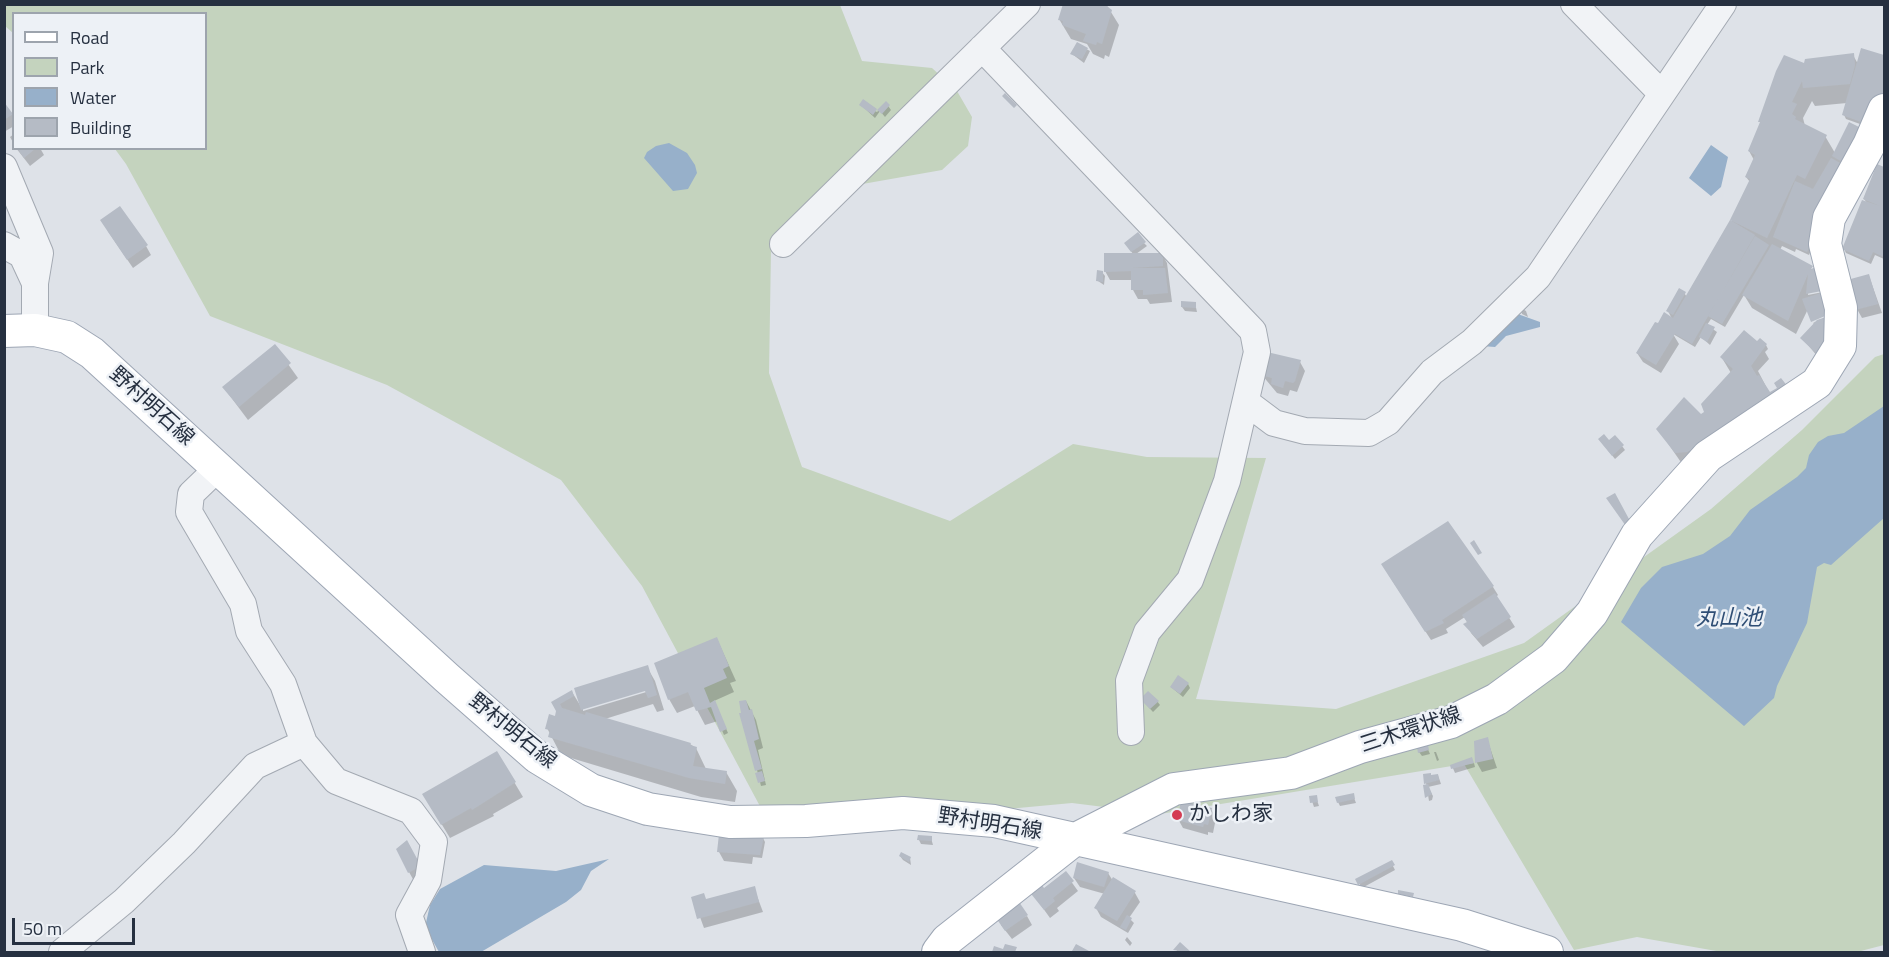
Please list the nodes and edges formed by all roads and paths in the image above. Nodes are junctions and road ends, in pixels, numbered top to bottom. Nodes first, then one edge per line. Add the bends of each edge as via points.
1 (1027, 4) edge
2 (1574, 4) edge
3 (1723, 4) edge
4 (982, 48) junction
5 (1661, 93) junction
6 (1884, 110) edge
7 (4, 167) edge
8 (783, 244) dead end
9 (4, 245) edge
10 (35, 283) junction
11 (35, 330) junction
12 (4, 331) edge
13 (1245, 402) junction
14 (218, 468) junction
15 (1131, 732) dead end
16 (304, 743) junction
17 (1074, 840) junction
18 (62, 952) edge
19 (422, 952) edge
20 (938, 952) edge
21 (1547, 952) edge

1 - 4 street
2 - 5 street
3 - 5 street
4 - 8 street
4 - 13 street via 1253,331 1257,352
5 - 13 street via 1538,277 1472,342 1432,372 1388,422 1369,433 1305,431 1274,423
6 - 17 main road, 三木環状線 via 1829,218 1825,244 1841,308 1840,346 1817,383 1708,456 1636,535 1592,613 1553,658 1497,699 1451,722 1360,747 1291,774 1174,789
7 - 10 street via 40,253
9 - 10 street via 22,255
10 - 11 street
11 - 12 main road, 野村明石線
11 - 14 main road, 野村明石線 via 67,338 92,353
13 - 15 street via 1227,481 1190,580 1147,632 1129,681
14 - 16 street via 191,494 189,512 243,604 249,631 283,684
14 - 17 main road, 野村明石線 via 537,757 591,790 648,809 729,822 903,813 994,821
16 - 18 street via 255,766 175,852
16 - 19 street via 336,781 411,811 434,842 428,880 409,915
17 - 20 main road, 野村明石線 via 947,940
17 - 21 main road via 1462,925

